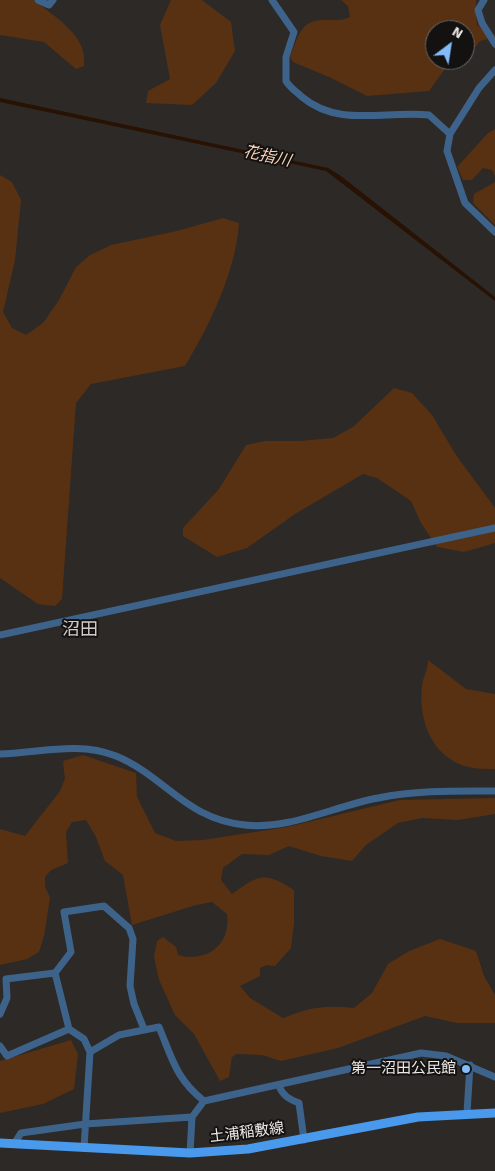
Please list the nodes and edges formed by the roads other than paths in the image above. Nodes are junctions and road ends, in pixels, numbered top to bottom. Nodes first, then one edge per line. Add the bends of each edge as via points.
1 (38, 0) edge
2 (53, 0) edge
3 (272, 0) edge
4 (484, 0) edge
5 (495, 44) edge
6 (495, 70) edge
7 (450, 134) junction
8 (495, 232) edge
9 (495, 528) edge
10 (0, 634) edge
11 (0, 754) edge
12 (495, 791) edge
13 (55, 973) junction
14 (0, 1014) edge
15 (69, 1029) junction
16 (144, 1029) junction
17 (0, 1046) edge
18 (90, 1052) junction
19 (470, 1065) junction
20 (495, 1077) edge
21 (279, 1086) junction
22 (204, 1101) junction
23 (467, 1113) junction
24 (495, 1113) edge
25 (192, 1117) junction
26 (85, 1124) junction
27 (304, 1140) junction
28 (0, 1142) edge
29 (14, 1144) junction
30 (84, 1148) junction
31 (190, 1153) junction

1 - 2 street via 49,5
3 - 7 street via 294,32 286,57 286,81 307,101 336,115 428,115
4 - 5 street via 478,10
6 - 7 street via 479,88
7 - 8 street via 448,160 459,192 469,210
9 - 10 street
11 - 12 street via 67,748 101,752 128,763 194,810 215,819 246,825 282,822 401,794
13 - 14 street via 6,979 7,998
13 - 15 street
13 - 16 street via 71,952 64,912 104,906 129,928 132,939 130,986
15 - 17 street via 7,1056
15 - 18 street via 84,1039
16 - 18 street via 119,1034
16 - 22 street via 159,1027 175,1067 188,1088
18 - 26 street
19 - 20 street
19 - 21 street via 446,1056 421,1053
19 - 23 street
21 - 22 street
21 - 27 street via 289,1099 299,1103
22 - 25 street
23 - 24 main road, 土浦稲敷線
23 - 27 main road, 土浦稲敷線 via 385,1122
25 - 26 street
25 - 31 street
26 - 29 street via 21,1133
26 - 30 street
27 - 31 main road, 土浦稲敷線 via 248,1149
28 - 29 main road, 土浦稲敷線
29 - 30 main road, 土浦稲敷線
30 - 31 main road, 土浦稲敷線

